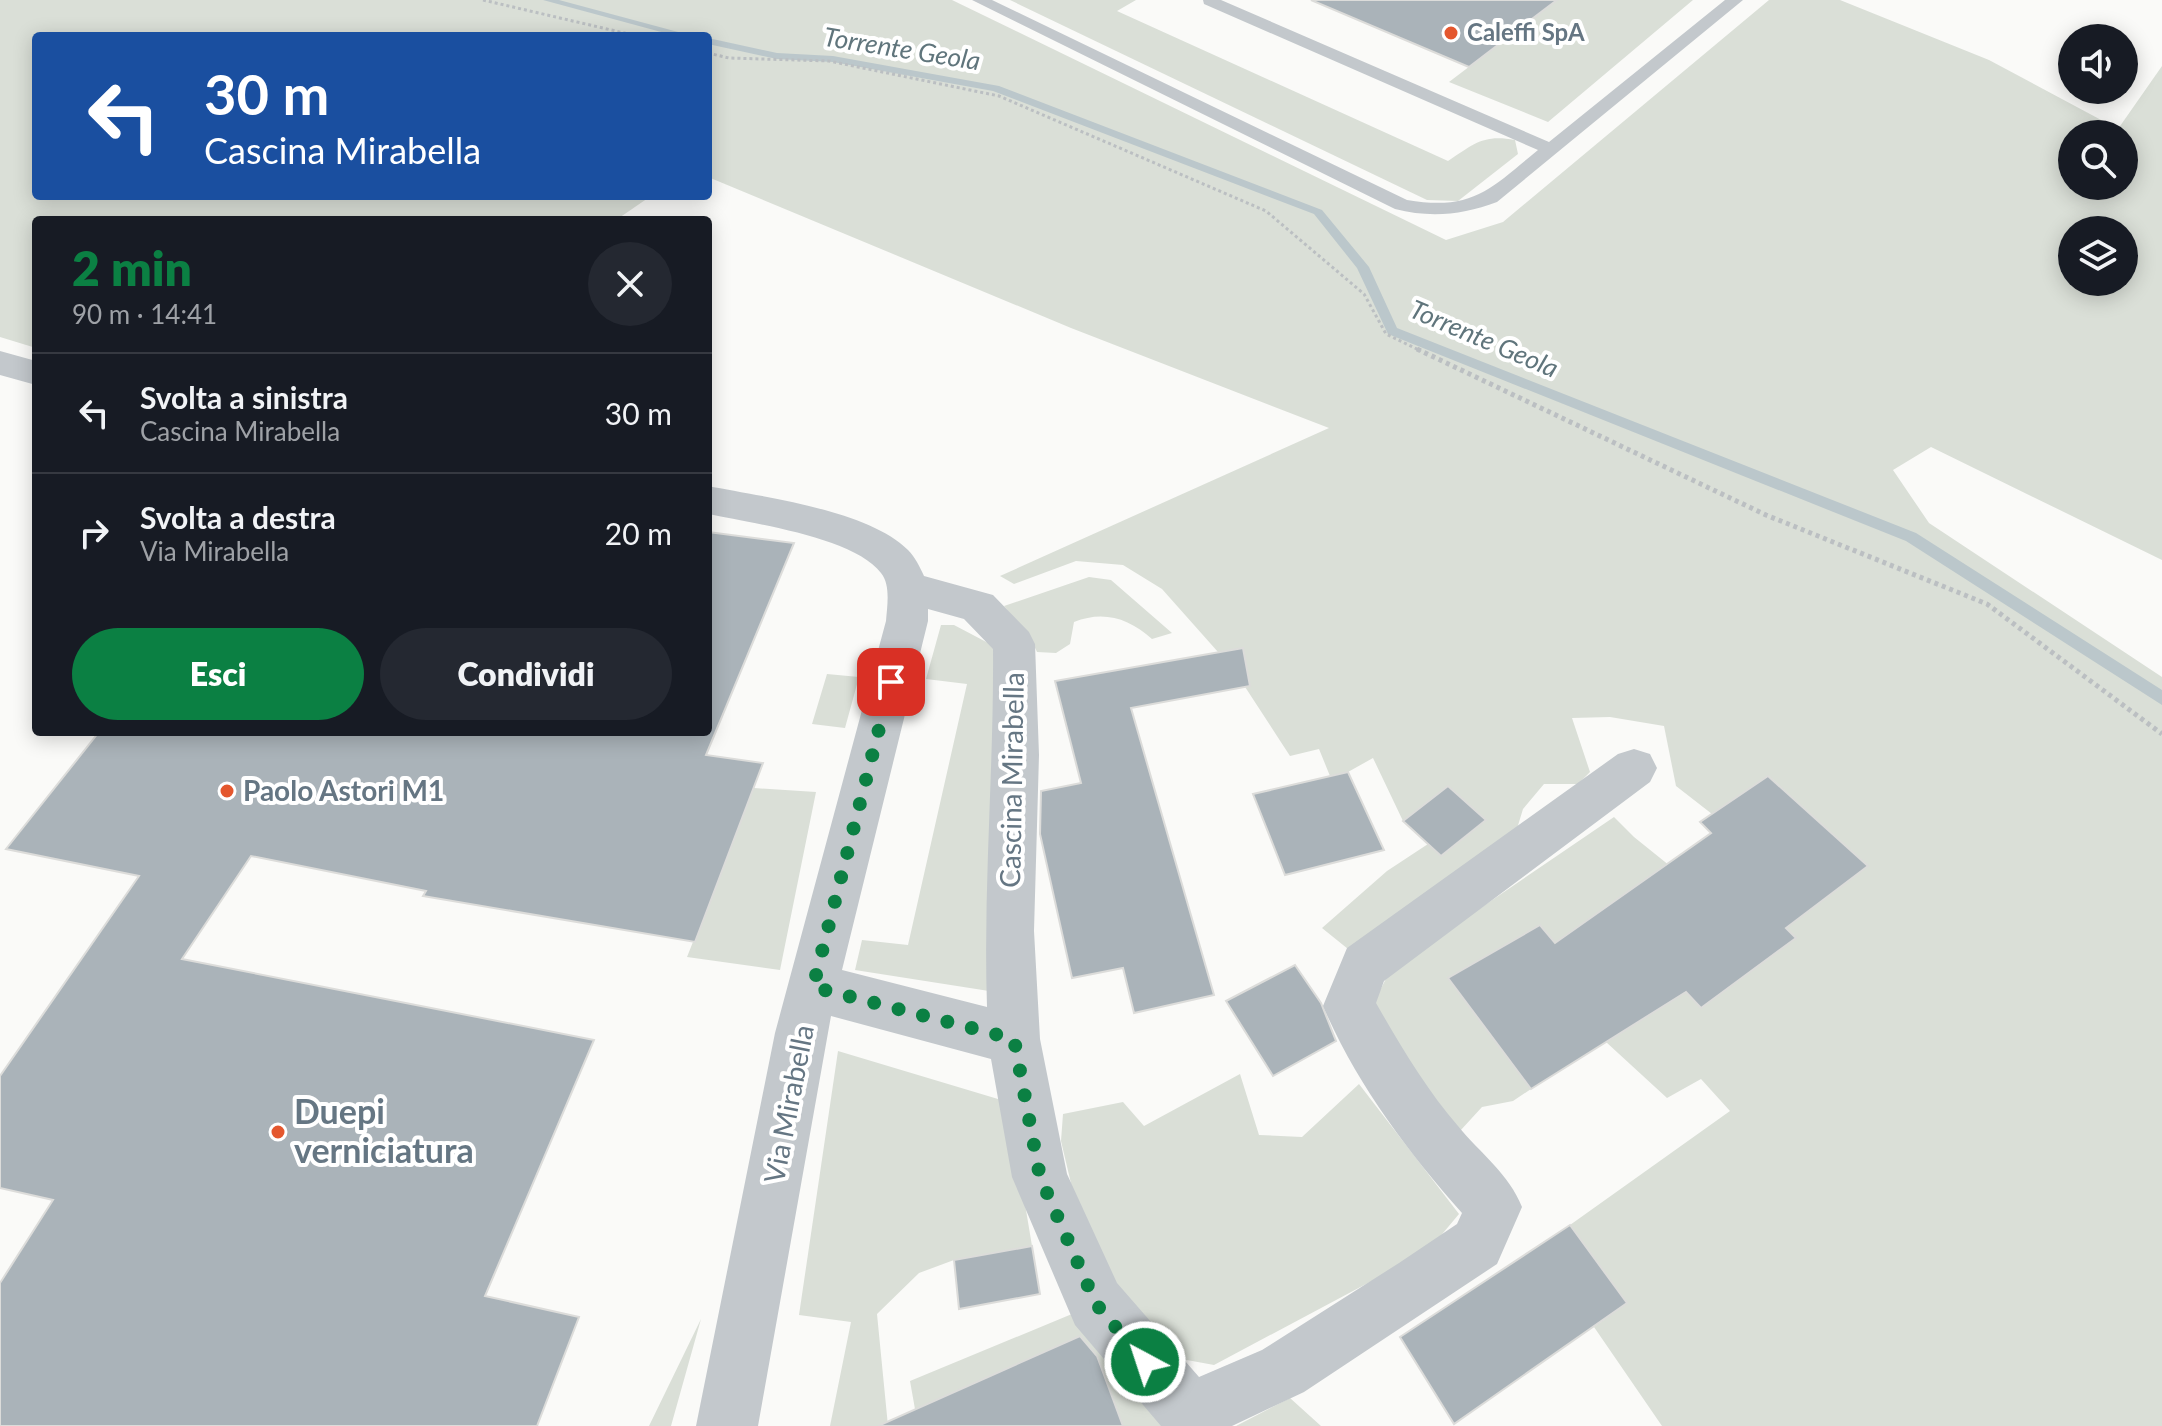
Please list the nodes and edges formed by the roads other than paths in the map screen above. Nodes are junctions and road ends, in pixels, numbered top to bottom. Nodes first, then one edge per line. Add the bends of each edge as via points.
1 (980, 0) edge
2 (1735, 0) edge
3 (1210, 1) edge
4 (1551, 149) junction
5 (0, 363) edge
6 (32, 372) edge
7 (712, 501) edge
8 (909, 588) junction
9 (1634, 768) dead end
10 (813, 987) junction
11 (1014, 1039) junction
12 (1195, 1419) edge
13 (727, 1426) edge

1 - 4 lane via 1402,205 1437,211 1465,208 1490,198
2 - 4 lane
3 - 4 lane
5 - 6 street
7 - 8 street via 869,542 895,562
8 - 10 street, Via Mirabella via 907,621
8 - 11 street, Cascina Mirabella via 978,606 1014,644 1009,931
9 - 12 street via 1365,965 1349,1006 1437,1144 1494,1207 1477,1244 1283,1371
10 - 11 street
10 - 13 street, Via Mirabella
11 - 12 street, Cascina Mirabella via 1040,1177 1096,1304

